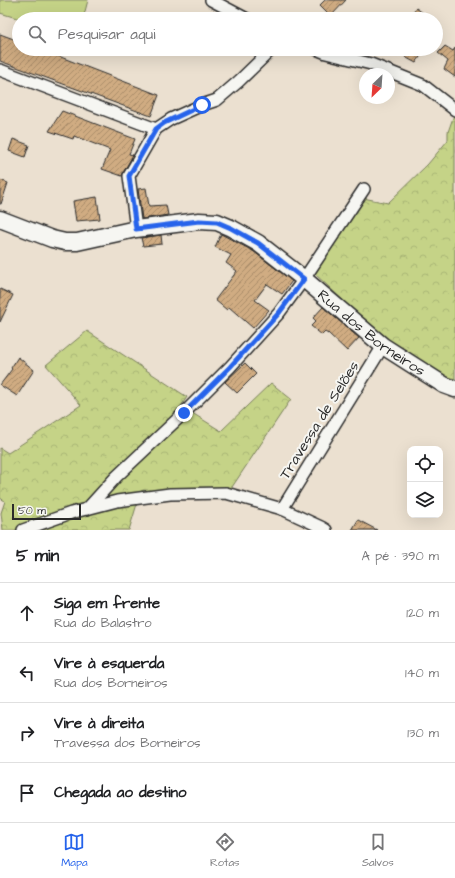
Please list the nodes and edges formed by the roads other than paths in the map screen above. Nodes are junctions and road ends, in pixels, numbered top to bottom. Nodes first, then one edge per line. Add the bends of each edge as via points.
1 (212, 0) edge
2 (235, 12) edge
3 (265, 56) edge
4 (342, 56) edge
5 (0, 70) edge
6 (455, 110) edge
7 (156, 129) junction
8 (364, 190) dead end
9 (0, 219) edge
10 (136, 229) junction
11 (304, 279) junction
12 (383, 346) junction
13 (455, 390) edge
14 (87, 509) junction
15 (282, 509) junction
16 (23, 530) edge
17 (326, 530) edge

1 - 2 street
3 - 7 street via 217,100 172,119
4 - 6 street via 371,64 423,85
5 - 7 street
7 - 10 street via 129,176
8 - 11 street
9 - 10 street, Rua dos Borneiros via 65,242 77,242
10 - 11 street, Rua dos Borneiros via 199,221 217,222 258,243
11 - 12 street, Rua dos Borneiros
11 - 14 street via 279,313 230,367 116,477
12 - 13 street, Rua dos Borneiros
12 - 15 street, Travessa de Selões
14 - 15 street via 117,501 170,494 226,493
14 - 16 street
15 - 17 street

